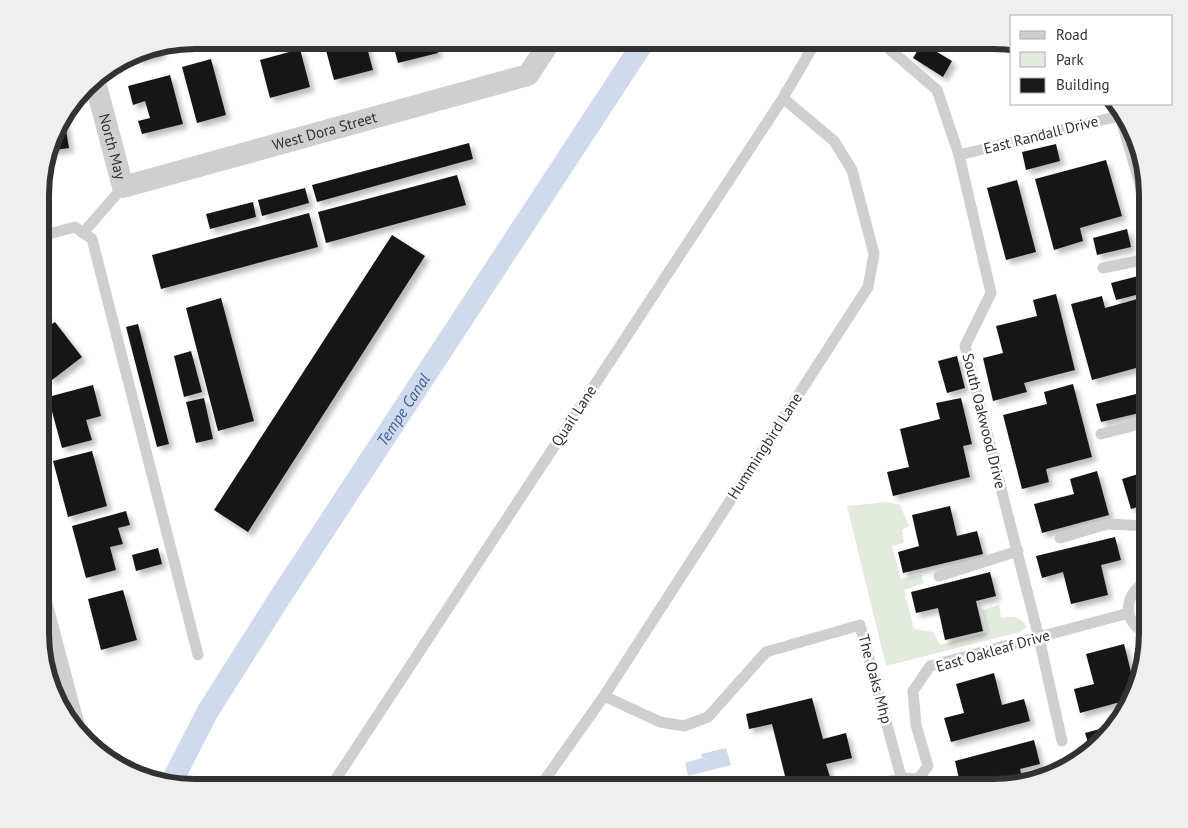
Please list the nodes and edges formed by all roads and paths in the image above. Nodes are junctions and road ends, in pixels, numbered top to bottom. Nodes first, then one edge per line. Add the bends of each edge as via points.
1 (545, 49) edge
2 (812, 49) edge
3 (889, 49) edge
4 (97, 87) edge
5 (783, 98) junction
6 (1117, 117) edge
7 (1130, 145) edge
8 (959, 155) junction
9 (1137, 172) edge
10 (123, 187) junction
11 (83, 233) junction
12 (49, 234) edge
13 (1139, 260) edge
14 (1103, 268) dead end
15 (1139, 424) edge
16 (1101, 434) dead end
17 (1139, 526) edge
18 (1060, 538) dead end
19 (1018, 552) junction
20 (939, 576) dead end
21 (1139, 587) edge
22 (1129, 613) junction
23 (1139, 630) edge
24 (1039, 638) junction
25 (49, 642) edge
26 (198, 655) dead end
27 (604, 696) junction
28 (68, 704) edge
29 (1062, 741) dead end
30 (336, 779) edge
31 (545, 779) edge
32 (902, 779) edge
33 (918, 779) edge

1 - 10 street, West Dora Street via 528,75
2 - 5 lane, Quail Lane
3 - 8 lane, South Oakwood Drive via 937,90
4 - 10 street, North May
5 - 27 lane, Hummingbird Lane via 834,141 852,170 874,254 868,287
5 - 30 lane, Quail Lane
6 - 8 lane, East Randall Drive
7 - 9 lane
8 - 19 lane, South Oakwood Drive via 991,293 965,346
10 - 11 lane
11 - 12 lane via 75,227
11 - 26 lane via 92,239
13 - 14 lane
15 - 16 lane
17 - 18 lane via 1107,524
19 - 20 lane
19 - 24 lane, South Oakwood Drive
21 - 22 lane via 1130,597
22 - 23 lane
22 - 24 lane, East Oakleaf Drive
24 - 29 lane, South Oakwood Drive
24 - 33 lane, East Oakleaf Drive via 930,666 913,691 916,725 928,766
25 - 28 street
27 - 31 lane, Hummingbird Lane
27 - 32 lane, The Oaks Mhp via 660,722 684,726 708,717 766,652 860,625

